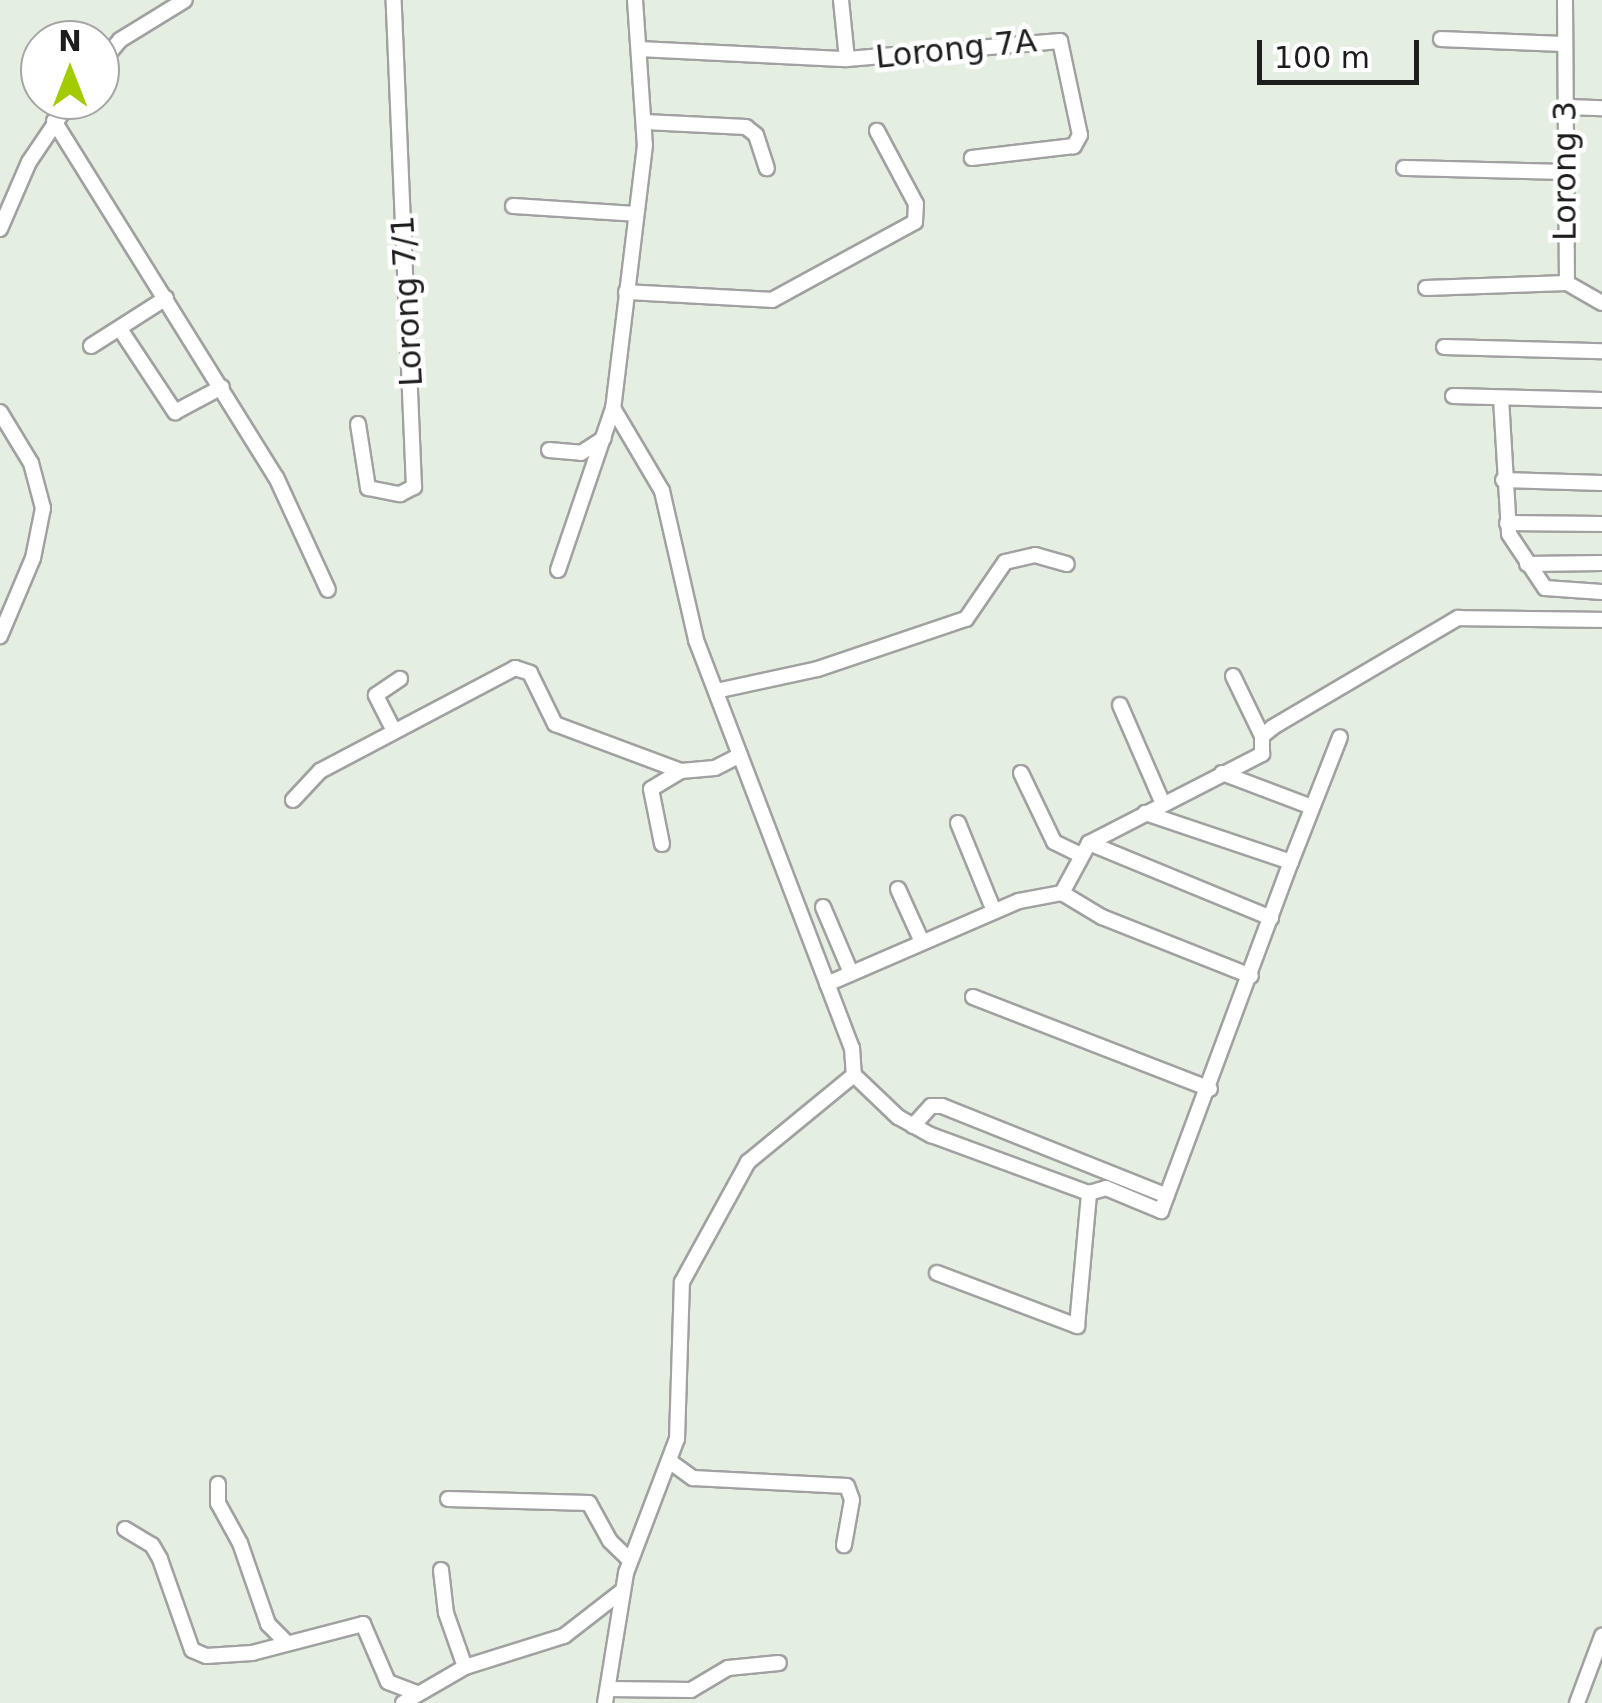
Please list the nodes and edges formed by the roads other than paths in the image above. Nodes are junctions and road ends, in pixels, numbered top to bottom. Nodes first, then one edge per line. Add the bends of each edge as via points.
1 (185, 0) edge
2 (394, 0) edge
3 (635, 0) edge
4 (841, 0) edge
5 (1565, 0) edge
6 (1440, 38) dead end
7 (120, 40) edge
8 (1562, 44) junction
9 (639, 49) junction
10 (847, 60) junction
11 (1568, 108) junction
12 (1602, 108) edge
13 (54, 121) joint
14 (645, 122) junction
15 (877, 131) dead end
16 (972, 158) dead end
17 (767, 168) dead end
18 (1404, 168) dead end
19 (1568, 172) junction
20 (513, 206) dead end
21 (636, 214) junction
22 (0, 229) edge
23 (1567, 282) junction
24 (1426, 288) dead end
25 (626, 292) junction
26 (166, 298) junction
27 (1602, 303) edge
28 (120, 328) junction
29 (91, 346) dead end
30 (1444, 348) dead end
31 (1602, 351) edge
32 (222, 387) junction
33 (1453, 396) dead end
34 (1500, 398) junction
35 (1602, 400) edge
36 (613, 408) junction
37 (0, 412) edge
38 (358, 424) dead end
39 (605, 438) junction
40 (549, 450) dead end
41 (1503, 480) junction
42 (1602, 483) edge
43 (1506, 523) junction
44 (1602, 524) edge
45 (1602, 563) edge
46 (1067, 564) dead end
47 (1527, 564) junction
48 (558, 570) dead end
49 (328, 590) dead end
50 (1602, 592) edge
51 (1602, 620) edge
52 (0, 636) edge
53 (1233, 676) dead end
54 (400, 679) dead end
55 (716, 691) junction
56 (1120, 705) dead end
57 (393, 729) junction
58 (1262, 736) junction
59 (1340, 737) dead end
60 (740, 754) junction
61 (682, 772) junction
62 (1022, 774) dead end
63 (1222, 774) junction
64 (293, 800) dead end
65 (1162, 804) junction
66 (1312, 807) junction
67 (1145, 813) junction
68 (958, 823) dead end
69 (662, 844) dead end
70 (1085, 849) junction
71 (1291, 862) junction
72 (898, 889) dead end
73 (1062, 894) junction
74 (823, 907) dead end
75 (994, 911) junction
76 (1271, 918) junction
77 (922, 942) junction
78 (852, 973) junction
79 (1251, 976) junction
80 (827, 984) junction
81 (973, 998) dead end
82 (854, 1075) junction
83 (1210, 1089) junction
84 (913, 1126) junction
85 (1089, 1193) junction
86 (1168, 1196) junction
87 (936, 1273) dead end
88 (672, 1463) junction
89 (218, 1484) dead end
90 (448, 1499) dead end
91 (125, 1529) dead end
92 (844, 1546) dead end
93 (630, 1560) junction
94 (441, 1570) dead end
95 (622, 1591) junction
96 (1602, 1636) edge
97 (285, 1641) junction
98 (780, 1663) dead end
99 (465, 1668) junction
100 (417, 1694) junction
101 (607, 1696) edge
102 (403, 1703) edge
103 (1577, 1703) edge

1 - 7 street
2 - 38 street, Lorong 7/1 via 414,488 400,494 368,488
3 - 9 street
4 - 10 street
5 - 8 street, Lorong 3
6 - 8 street
8 - 11 street, Lorong 3
9 - 10 street, Lorong 7A
9 - 14 street
10 - 16 street, Lorong 7A via 1060,41 1080,134 1074,146
11 - 12 street
11 - 19 street, Lorong 3
13 - 22 street
13 - 26 street
14 - 17 street via 746,127 756,135
14 - 21 street
15 - 25 street via 916,204 915,222 772,300
18 - 19 street
19 - 23 street, Lorong 3
20 - 21 street
21 - 25 street
23 - 24 street
23 - 27 street
25 - 36 street
26 - 28 street
26 - 32 street
28 - 29 street
28 - 32 street via 175,412
30 - 31 street
32 - 49 street via 288,498
33 - 34 street
34 - 35 street
34 - 41 street
36 - 39 street
36 - 55 street via 662,491 695,636
37 - 52 street via 31,463 42,508 33,558
39 - 40 street via 581,453
39 - 48 street
41 - 42 street
41 - 43 street
43 - 44 street
43 - 47 street
45 - 47 street
46 - 55 street via 1036,555 1005,562 966,619 818,669
47 - 50 street via 1545,588
51 - 58 street via 1458,618
53 - 58 street
54 - 57 street via 376,695
55 - 60 street
56 - 65 street
57 - 61 street via 515,668 530,673 555,724
57 - 64 street via 320,772
58 - 63 street via 1262,754
59 - 66 street
60 - 61 street via 715,768
60 - 80 street
61 - 69 street via 648,794
62 - 70 street via 1054,842
63 - 65 street
63 - 66 street
65 - 67 street
66 - 71 street
67 - 70 street
67 - 71 street
68 - 75 street
70 - 73 street
70 - 76 street
71 - 76 street
72 - 77 street
73 - 75 street
73 - 79 street via 1102,917
74 - 78 street
75 - 77 street
76 - 79 street
77 - 78 street
78 - 80 street
79 - 83 street
80 - 82 street via 852,1048
81 - 83 street
82 - 84 street
82 - 88 street via 748,1162 682,1282 683,1401
83 - 86 street
84 - 85 street
84 - 86 street via 931,1106 942,1106
85 - 86 street via 1106,1188 1161,1211
85 - 87 street via 1077,1326
88 - 92 street via 693,1478 847,1486 852,1500
88 - 93 street
89 - 97 street via 218,1504 240,1543 268,1624
90 - 93 street via 589,1503 610,1542
91 - 97 street via 160,1559 192,1650 221,1657
93 - 95 street
94 - 99 street via 446,1613
95 - 99 street via 564,1636
95 - 101 street
96 - 103 street
97 - 100 street via 362,1624 388,1682
98 - 101 street via 728,1668 691,1690
99 - 100 street
100 - 102 street

